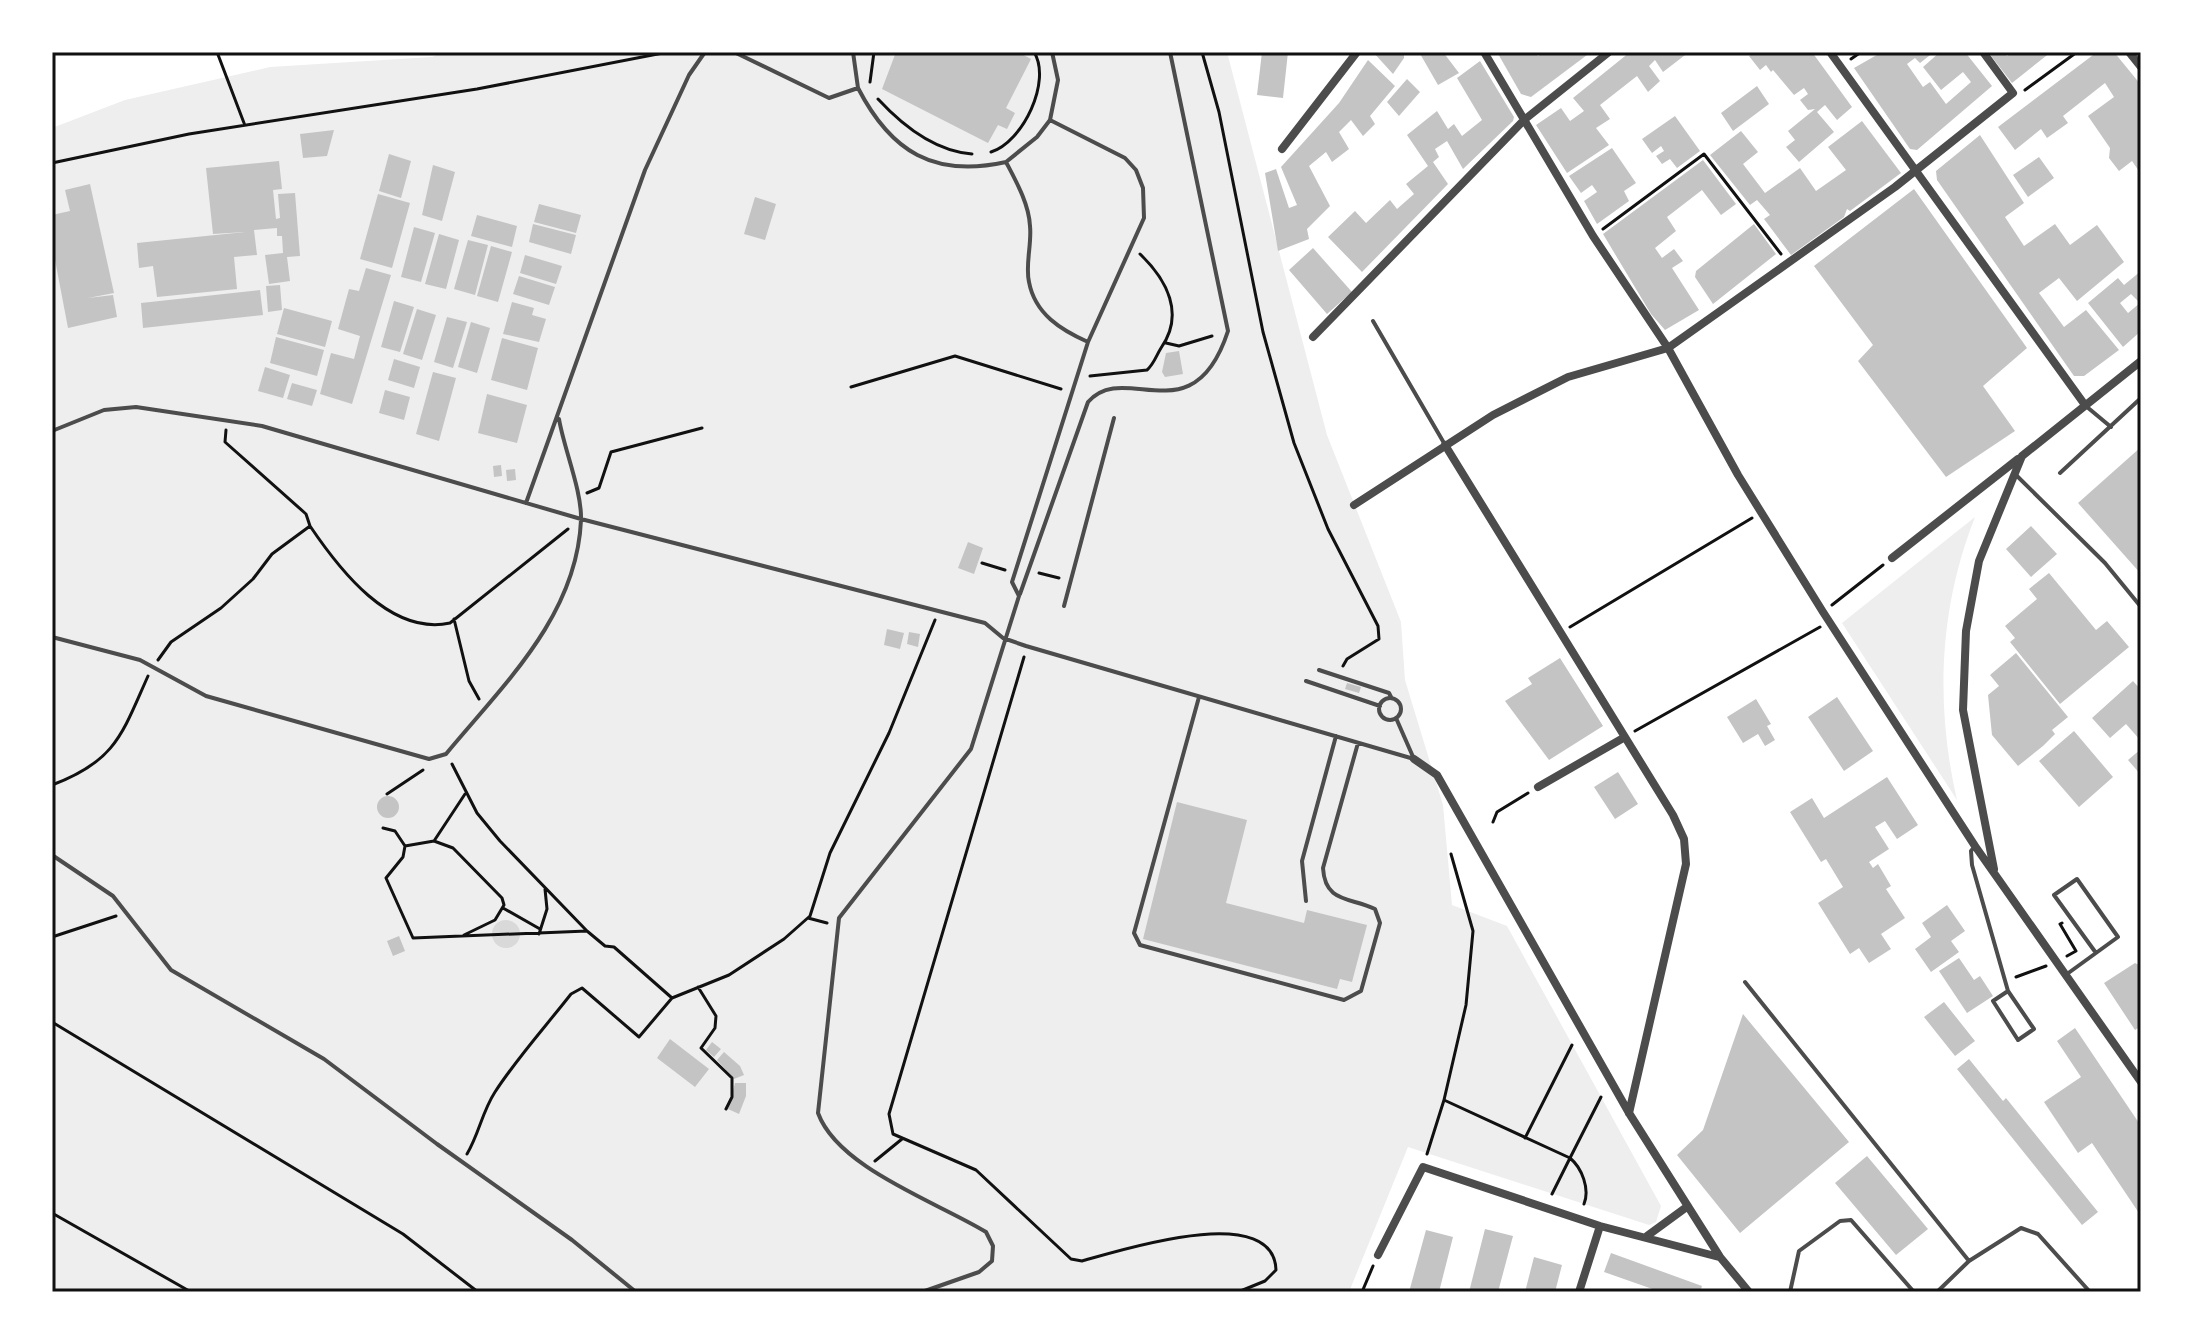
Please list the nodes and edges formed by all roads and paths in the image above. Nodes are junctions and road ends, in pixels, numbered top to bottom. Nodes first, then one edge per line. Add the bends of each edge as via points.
1 (217, 52) edge
2 (668, 52) edge
3 (705, 52) edge
4 (734, 52) edge
5 (853, 52) edge
6 (874, 52) edge
7 (1034, 52) edge
8 (1052, 52) edge
9 (1170, 52) edge
10 (1202, 52) edge
11 (1357, 52) edge
12 (1484, 52) edge
13 (1609, 52) edge
14 (1830, 52) edge
15 (1983, 52) edge
16 (2077, 52) edge
17 (2129, 52) edge
18 (2141, 67) edge
19 (858, 88) junction
20 (2013, 93) junction
21 (1050, 120) junction
22 (1524, 120) junction
23 (245, 125) junction
24 (1282, 149) dead end
25 (1006, 162) junction
26 (52, 163) edge
27 (1915, 171) junction
28 (1599, 232) dead end
29 (1131, 246) junction
30 (1786, 260) dead end
31 (1373, 321) dead end
32 (1228, 331) junction
33 (1313, 337) dead end
34 (1088, 342) junction
35 (1166, 343) junction
36 (1668, 348) junction
37 (2141, 361) edge
38 (1077, 377) junction
39 (851, 387) dead end
40 (1073, 393) junction
41 (2141, 398) edge
42 (2085, 405) junction
43 (1114, 418) dead end
44 (559, 419) junction
45 (226, 420) junction
46 (2111, 427) junction
47 (702, 428) dead end
48 (52, 431) edge
49 (1445, 445) junction
50 (2022, 456) junction
51 (2060, 473) dead end
52 (2014, 474) junction
53 (576, 497) junction
54 (526, 503) junction
55 (1354, 505) dead end
56 (1762, 512) junction
57 (581, 519) junction
58 (310, 526) junction
59 (1892, 558) joint
60 (982, 563) dead end
61 (1029, 571) junction
62 (1015, 572) junction
63 (1071, 581) junction
64 (1019, 596) junction
65 (1064, 606) dead end
66 (2141, 607) edge
67 (1823, 612) junction
68 (454, 619) junction
69 (935, 620) dead end
70 (1829, 622) junction
71 (1562, 632) junction
72 (52, 637) edge
73 (1003, 638) junction
74 (1026, 646) junction
75 (152, 667) junction
76 (1319, 670) dead end
77 (1337, 676) junction
78 (1306, 681) dead end
79 (1199, 697) junction
80 (1391, 697) junction
81 (486, 705) junction
82 (1380, 706) junction
83 (1396, 718) junction
84 (1336, 736) junction
85 (1625, 737) junction
86 (1358, 743) junction
87 (446, 754) junction
88 (429, 759) junction
89 (1414, 759) junction
90 (52, 785) edge
91 (1538, 787) joint
92 (465, 793) junction
93 (387, 794) dead end
94 (1493, 822) dead end
95 (383, 828) dead end
96 (434, 841) junction
97 (405, 846) junction
98 (1975, 846) junction
99 (1451, 854) dead end
100 (52, 855) edge
101 (1995, 874) junction
102 (545, 889) junction
103 (1306, 901) dead end
104 (503, 908) junction
105 (125, 912) junction
106 (808, 918) junction
107 (837, 926) junction
108 (540, 931) junction
109 (587, 931) junction
110 (52, 937) edge
111 (463, 937) junction
112 (2096, 953) junction
113 (2066, 975) junction
114 (1745, 982) dead end
115 (698, 987) junction
116 (2008, 991) junction
117 (672, 998) junction
118 (52, 1022) edge
119 (1572, 1045) dead end
120 (2141, 1082) edge
121 (1601, 1097) dead end
122 (1444, 1100) junction
123 (726, 1109) dead end
124 (1629, 1113) junction
125 (1525, 1138) junction
126 (902, 1139) junction
127 (1570, 1158) junction
128 (462, 1162) junction
129 (1423, 1167) junction
130 (871, 1168) junction
131 (1552, 1194) dead end
132 (1584, 1204) dead end
133 (1688, 1206) junction
134 (52, 1213) edge
135 (1600, 1226) junction
136 (1647, 1236) junction
137 (1378, 1255) joint
138 (1720, 1257) junction
139 (1969, 1261) junction
140 (191, 1292) edge
141 (478, 1292) edge
142 (636, 1292) edge
143 (922, 1292) edge
144 (1238, 1292) edge
145 (1362, 1292) edge
146 (1579, 1292) edge
147 (1749, 1292) edge
148 (1790, 1292) edge
149 (1914, 1292) edge
150 (1937, 1292) edge
151 (2090, 1292) edge

1 - 23 path
2 - 23 path
3 - 44 lane via 645,170
4 - 19 lane via 829,98
5 - 19 lane
6 - 7 path via 870,90 897,120 936,145 984,154 997,150 1023,125 1041,71
8 - 21 lane via 1058,80
9 - 32 lane
10 - 77 path via 1263,332 1294,443 1328,529 1378,626 1379,639 1347,659
11 - 24 street
12 - 22 street
13 - 22 street
14 - 27 street
15 - 20 street
16 - 20 path via 2019,94
17 - 18 street
19 - 25 lane via 894,141 922,160 960,167
20 - 27 street
21 - 25 lane
21 - 29 lane via 1110,149 1136,170 1145,203
22 - 33 street
22 - 36 street
23 - 26 path
25 - 34 lane via 1031,224 1029,282 1041,311 1062,330
27 - 36 street
27 - 42 street
28 - 30 path via 1704,154
29 - 34 lane
29 - 35 path via 1172,298
31 - 49 lane
32 - 35 path via 1179,346
32 - 61 lane via 1213,369 1198,383 1104,391 1088,402
34 - 38 lane
35 - 38 path via 1147,370
36 - 49 street via 1568,377
36 - 56 street
37 - 42 street
38 - 40 lane
39 - 40 path via 955,356
40 - 62 lane
41 - 46 lane
42 - 46 lane
42 - 50 street
43 - 63 lane
44 - 53 lane
44 - 54 lane
45 - 48 lane via 136,407 104,410
45 - 54 lane
45 - 58 path via 225,442 306,514
46 - 51 lane
47 - 53 path via 611,452 599,488
49 - 55 street
49 - 71 street
50 - 52 street
50 - 59 street
52 - 66 lane via 2105,563
52 - 101 street via 1979,561 1963,672 1964,728
53 - 57 lane
54 - 57 lane
56 - 67 street
56 - 71 path
57 - 68 path
57 - 73 lane via 985,623
57 - 81 lane via 570,580 550,624
58 - 68 path via 360,587 404,619 431,627
58 - 75 path via 272,554 221,608 171,642
59 - 67 path
60 - 62 path
61 - 63 path
61 - 64 lane
62 - 64 lane via 1012,582
63 - 65 lane
64 - 73 lane
67 - 70 street
68 - 81 path via 469,681
69 - 106 path via 889,733 830,853
70 - 85 path
70 - 98 street
71 - 85 street
72 - 75 lane
73 - 74 lane
73 - 107 lane via 971,749
74 - 79 lane
74 - 126 path via 889,1114 893,1134
75 - 88 lane via 206,696
75 - 90 path via 118,744 93,765
76 - 77 lane
77 - 80 lane
78 - 82 lane
79 - 84 lane
79 - 86 lane via 1135,940 1344,1000 1361,991 1380,923 1375,909 1333,894 1323,880
80 - 82 lane
80 - 83 lane via 1401,706
81 - 87 lane
82 - 83 lane via 1385,719
83 - 89 lane
84 - 86 lane
84 - 103 lane via 1302,861
85 - 91 street
85 - 124 street via 1673,815 1684,839 1686,864
86 - 89 lane
87 - 88 lane
87 - 92 path
88 - 93 path via 423,770
89 - 124 street via 1437,775
91 - 94 path via 1497,812
92 - 96 path
92 - 102 path
95 - 97 path via 395,831
96 - 97 path
96 - 104 path via 453,848 502,898
97 - 111 path via 386,878 413,938
98 - 101 street
98 - 116 lane via 1972,865
99 - 122 path via 1473,931 1466,1005
100 - 105 lane via 113,896
101 - 113 street
102 - 108 path via 547,909
102 - 109 path
104 - 108 path
104 - 111 path via 495,920
105 - 110 path
105 - 128 lane via 171,970 324,1059
106 - 107 path
106 - 115 path via 729,975
107 - 130 lane via 818,1113 835,1142
108 - 109 path
108 - 111 path
109 - 117 path via 614,947
112 - 112 lane via 2118,937 2077,879 2054,895
112 - 113 lane
113 - 120 street
114 - 139 lane
115 - 117 path
115 - 123 path via 716,1016 715,1028 701,1048 732,1078
116 - 116 lane via 2034,1029 2018,1040 1993,1001
117 - 128 path via 639,1037 582,988 571,994 495,1092
118 - 141 path via 403,1234
119 - 125 path
121 - 127 path
122 - 125 path
122 - 129 path
124 - 133 street
125 - 127 path
126 - 130 path via 879,1154
126 - 144 path via 976,1170 1071,1259 1082,1261 1163,1238 1241,1234 1266,1244 1276,1270 1265,1281
127 - 131 path
127 - 132 path via 1582,1172
128 - 142 lane
129 - 135 street
129 - 137 street
130 - 143 lane via 986,1232 993,1246 992,1261 979,1272
133 - 136 street
133 - 138 street
134 - 140 path
135 - 136 street
135 - 146 street
136 - 138 street
137 - 145 path
138 - 147 street
139 - 150 lane
139 - 151 lane via 2021,1228 2038,1234
148 - 149 lane via 1799,1251 1840,1221 1851,1220

